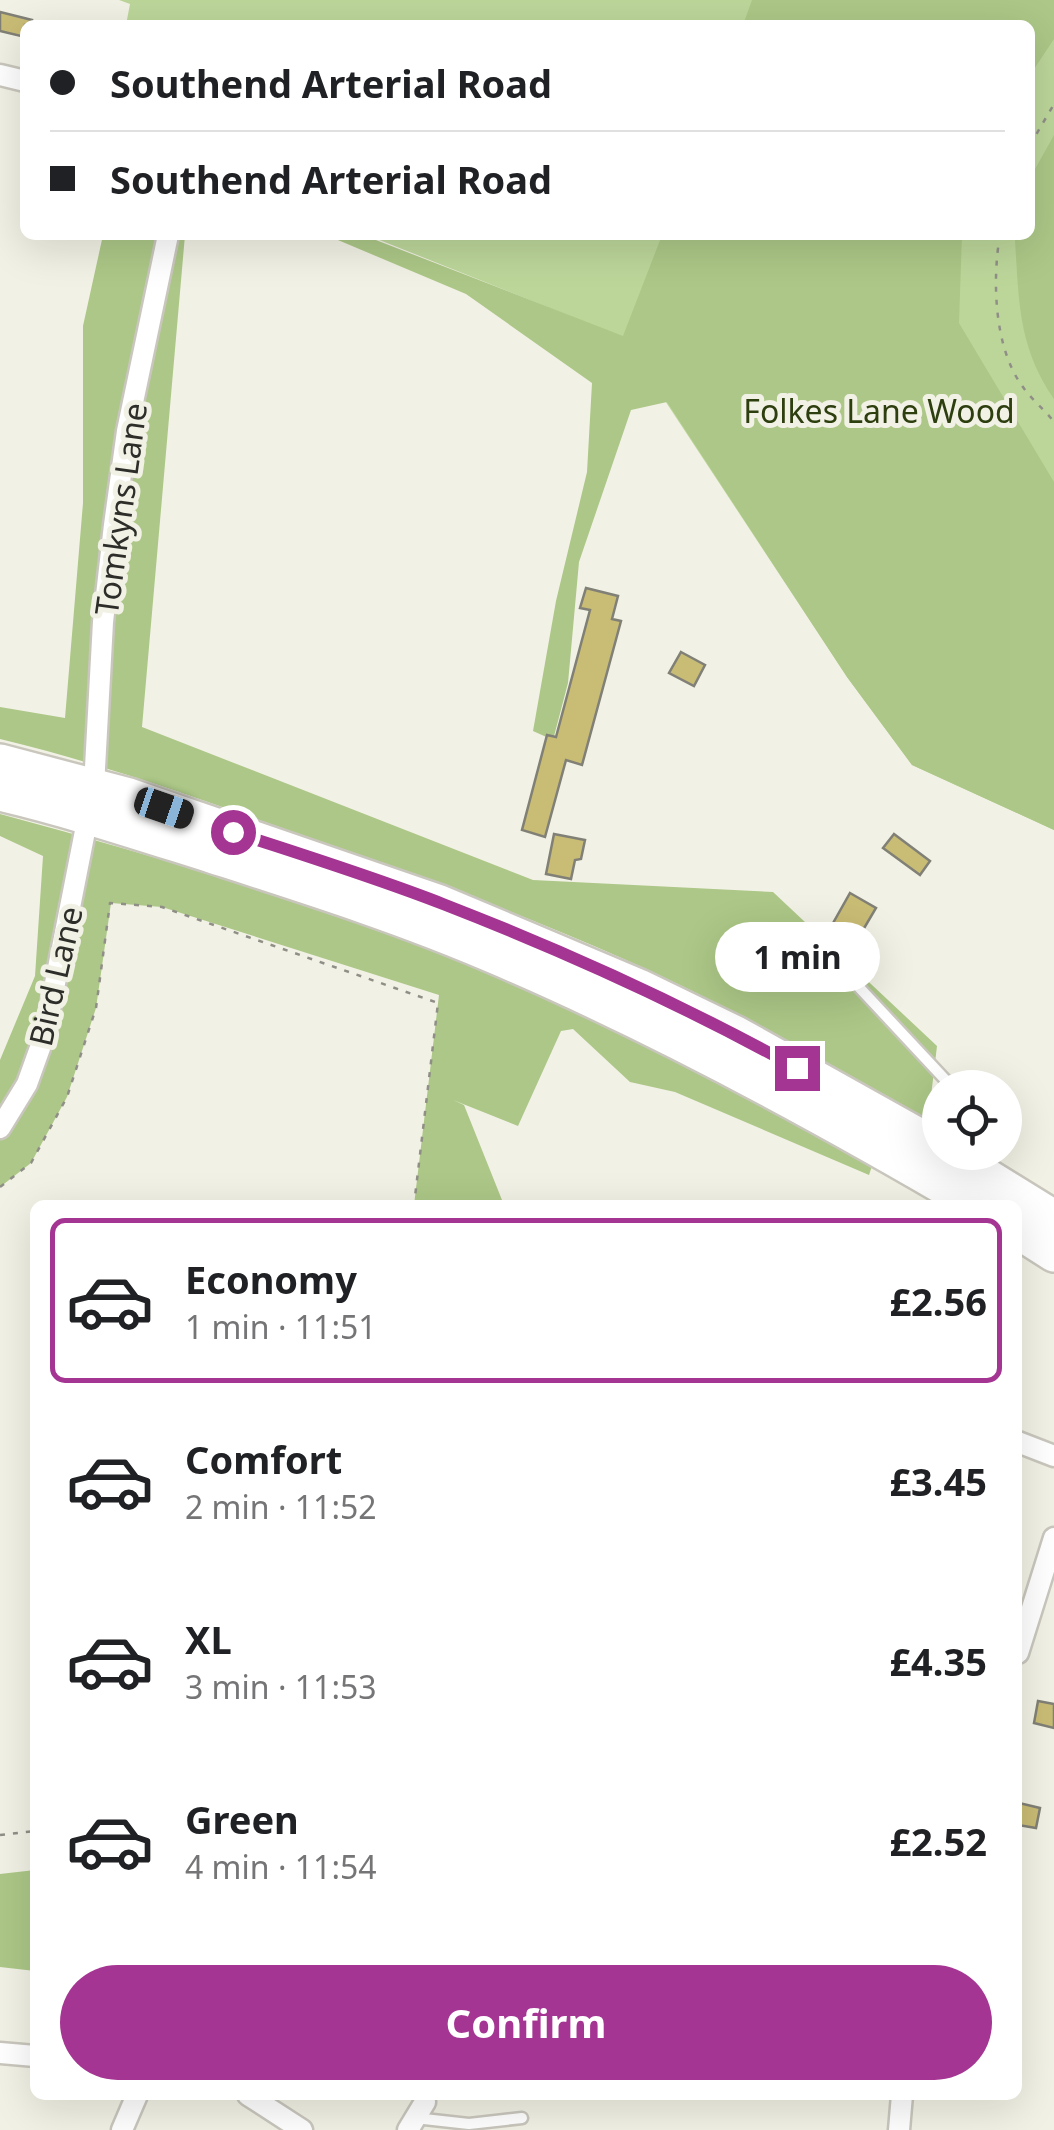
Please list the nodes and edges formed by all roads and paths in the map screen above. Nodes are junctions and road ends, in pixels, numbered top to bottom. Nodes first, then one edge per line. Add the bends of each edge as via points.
1 (1054, 104) edge
2 (1035, 136) edge
3 (167, 240) edge
4 (1000, 240) edge
5 (1054, 422) edge
6 (0, 762) edge
7 (0, 794) edge
8 (91, 801) junction
9 (864, 959) dead end
10 (936, 1070) edge
11 (0, 1128) edge
12 (922, 1138) edge
13 (988, 1184) edge
14 (0, 1187) edge
15 (415, 1200) edge
16 (1019, 1200) edge
17 (1022, 1202) edge
18 (1054, 1218) edge
19 (1022, 1234) edge
20 (1054, 1254) edge
21 (1022, 1444) edge
22 (1054, 1456) edge
23 (1054, 1538) edge
24 (1022, 1640) edge
25 (30, 1832) edge
26 (0, 1836) edge
27 (0, 2053) edge
28 (30, 2056) edge
29 (135, 2100) edge
30 (256, 2100) edge
31 (902, 2100) edge
32 (416, 2117) edge
33 (522, 2118) dead end
34 (122, 2130) edge
35 (302, 2130) edge
36 (900, 2130) edge

1 - 2 path
3 - 8 street, Tomkyns Lane via 114,525
4 - 5 path via 1001,335 1020,384
6 - 8 highway
7 - 8 highway
8 - 11 street, Bird Lane via 45,1034 27,1084
8 - 12 highway via 440,902 736,1034
8 - 13 highway via 497,956 762,1085
9 - 10 lane via 856,984
13 - 16 highway
14 - 15 path via 32,1163 67,1097 96,1008 110,903 162,907 438,1003
17 - 18 highway
19 - 20 highway
21 - 22 street
23 - 24 street
25 - 26 path
27 - 28 street
29 - 34 street
30 - 35 street
31 - 36 street
32 - 33 lane via 468,2124

